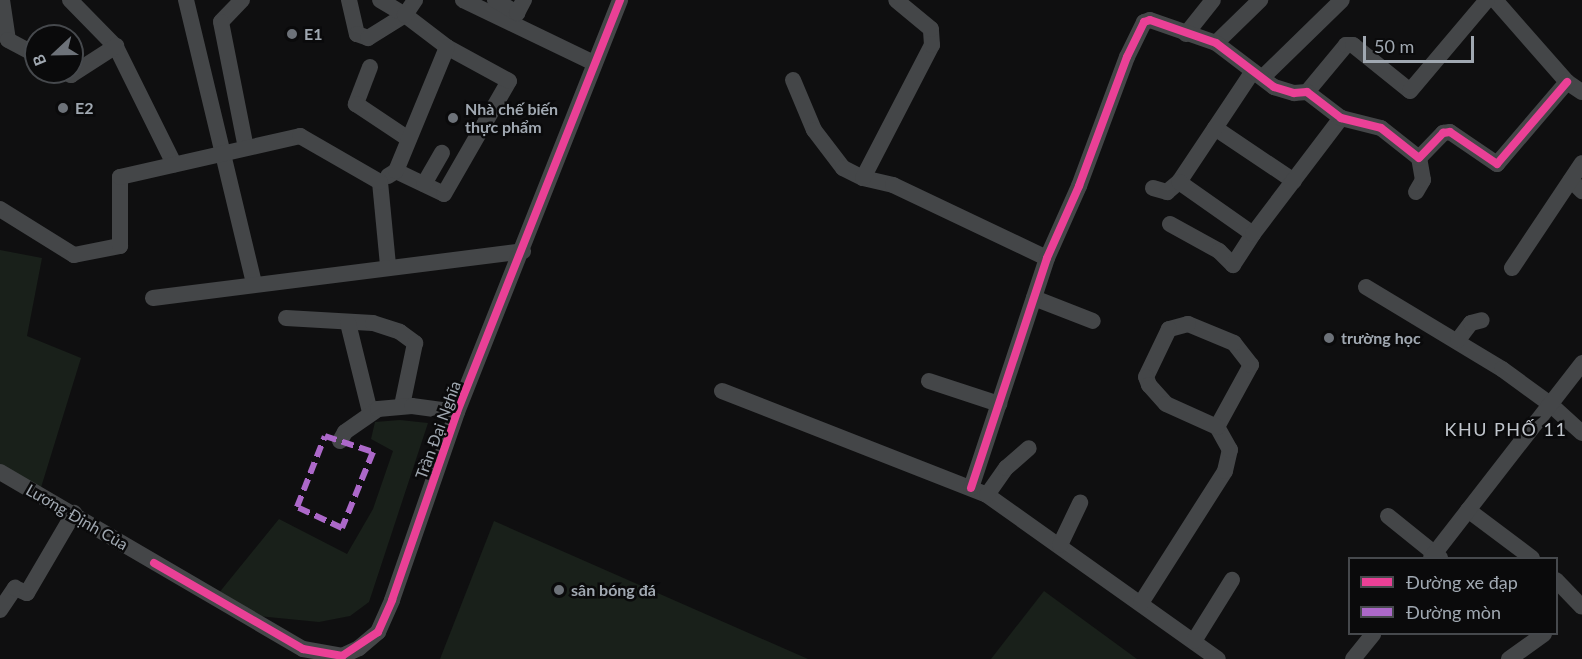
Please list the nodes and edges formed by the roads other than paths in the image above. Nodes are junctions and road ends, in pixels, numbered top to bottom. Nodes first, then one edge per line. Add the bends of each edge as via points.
1 (2, 0) edge
2 (70, 0) edge
3 (186, 0) edge
4 (242, 0) edge
5 (349, 0) edge
6 (380, 0) edge
7 (415, 0) edge
8 (463, 0) edge
9 (495, 0) edge
10 (524, 0) edge
11 (620, 0) edge
12 (896, 0) edge
13 (1213, 0) edge
14 (1260, 0) edge
15 (1342, 0) edge
16 (1487, 0) edge
17 (1494, 0) edge
18 (405, 15) junction
19 (1186, 34) junction
20 (1216, 44) junction
21 (116, 46) junction
22 (447, 47) junction
23 (24, 49) edge
24 (594, 63) junction
25 (84, 67) edge
26 (370, 67) dead end
27 (1258, 74) junction
28 (793, 80) dead end
29 (1567, 81) junction
30 (1307, 92) junction
31 (1582, 92) edge
32 (1341, 118) junction
33 (1215, 128) junction
34 (407, 138) junction
35 (246, 148) junction
36 (225, 153) junction
37 (441, 153) dead end
38 (1419, 158) junction
39 (1582, 163) edge
40 (174, 165) junction
41 (396, 171) junction
42 (863, 178) junction
43 (1294, 181) junction
44 (380, 182) junction
45 (1179, 182) junction
46 (424, 184) junction
47 (1576, 185) edge
48 (1153, 188) dead end
49 (1416, 192) dead end
50 (0, 209) edge
51 (1176, 227) dead end
52 (1253, 234) junction
53 (523, 251) junction
54 (1047, 258) junction
55 (388, 265) junction
56 (1512, 268) dead end
57 (254, 283) junction
58 (1366, 286) dead end
59 (153, 298) dead end
60 (1034, 298) junction
61 (286, 318) dead end
62 (1482, 320) dead end
63 (1093, 321) dead end
64 (348, 323) junction
65 (1458, 340) junction
66 (1582, 363) edge
67 (929, 381) dead end
68 (722, 392) dead end
69 (999, 404) junction
70 (1550, 404) junction
71 (402, 406) junction
72 (370, 412) junction
73 (457, 412) junction
74 (1217, 427) junction
75 (1582, 433) edge
76 (340, 441) dead end
77 (1029, 448) dead end
78 (0, 472) edge
79 (971, 488) junction
80 (987, 495) junction
81 (1080, 502) dead end
82 (1468, 510) junction
83 (74, 513) junction
84 (1388, 516) dead end
85 (1060, 544) junction
86 (1435, 557) edge
87 (1531, 557) edge
88 (154, 562) joint
89 (1232, 580) dead end
90 (1559, 588) edge
91 (1141, 603) junction
92 (1582, 606) edge
93 (0, 610) edge
94 (1372, 635) edge
95 (1540, 635) edge
96 (1194, 641) junction
97 (1517, 647) edge
98 (1360, 656) edge
99 (1218, 659) edge

1 - 23 street via 8,40
2 - 21 street
3 - 36 street
4 - 35 street via 221,22
5 - 18 street via 357,34 368,38
6 - 18 street
7 - 18 street
8 - 24 street
9 - 10 street via 518,13
11 - 24 street, Trần Đại Nghĩa
12 - 42 street via 931,28 932,45
13 - 19 street
14 - 20 street
15 - 27 street
16 - 30 street via 1410,91 1353,45 1346,45
17 - 29 street
18 - 22 street
19 - 20 street
19 - 54 street via 1150,20 1144,22
20 - 27 street
21 - 25 street
21 - 40 street
22 - 34 street
22 - 46 street via 509,81 444,194
24 - 53 street, Trần Đại Nghĩa
26 - 34 street via 356,104
27 - 30 street via 1274,87
27 - 33 street
28 - 42 street via 814,130 843,168
29 - 31 street
29 - 38 street via 1497,164 1450,132 1443,133
30 - 32 street
32 - 38 street via 1381,128
32 - 43 street
33 - 43 street
33 - 45 street
34 - 41 street
35 - 36 street
35 - 44 street via 300,136
36 - 40 street
36 - 57 street
37 - 46 street
38 - 49 street via 1423,180
39 - 47 street
40 - 50 street via 120,177 120,246 74,255
41 - 44 street
41 - 46 street
42 - 54 street via 893,185
43 - 52 street
44 - 55 street
45 - 48 street via 1167,192
45 - 52 street
47 - 56 street
51 - 52 street via 1219,251 1233,265
53 - 55 street
53 - 73 street, Trần Đại Nghĩa
54 - 60 street
55 - 57 street
57 - 59 street
58 - 65 street
60 - 63 street
60 - 69 street
61 - 64 street
62 - 65 street via 1471,323
64 - 71 street via 373,323 400,332 415,344
64 - 72 street
65 - 70 street
66 - 70 street
67 - 69 street
68 - 79 street
69 - 79 street
70 - 75 street
70 - 82 street
71 - 72 street
71 - 73 street
72 - 76 street
73 - 88 street, Trần Đại Nghĩa via 392,600 378,632 359,648 333,656 303,649
74 - 74 street via 1251,365 1234,344 1188,324 1169,329 1146,377 1149,385 1166,404
74 - 91 street via 1230,450 1225,471
77 - 80 street via 1006,468
78 - 83 street, Lương Định Của
79 - 80 street
80 - 85 street
81 - 85 street
82 - 86 street
82 - 87 street
83 - 88 street, Lương Định Của
83 - 93 street via 29,591 26,594 15,588
84 - 86 street
85 - 91 street
89 - 96 street
90 - 92 street
91 - 96 street
94 - 98 street
95 - 97 street
96 - 99 street

